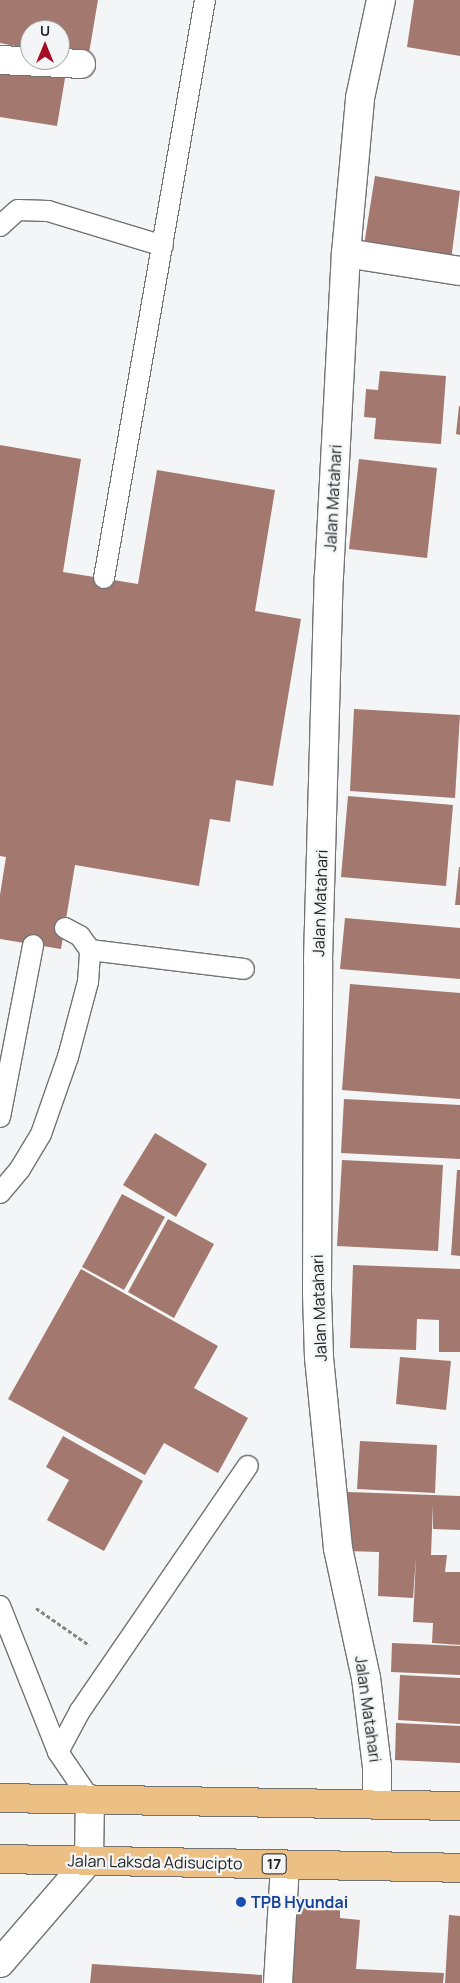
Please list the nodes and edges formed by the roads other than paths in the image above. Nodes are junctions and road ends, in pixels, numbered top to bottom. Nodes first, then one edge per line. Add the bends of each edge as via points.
1 (205, 0) edge
2 (381, 0) edge
3 (0, 60) edge
4 (82, 64) dead end
5 (0, 226) edge
6 (163, 246) junction
7 (346, 253) junction
8 (460, 270) edge
9 (104, 578) dead end
10 (65, 928) dead end
11 (32, 944) dead end
12 (90, 950) junction
13 (244, 969) dead end
14 (0, 1117) edge
15 (0, 1193) edge
16 (248, 1466) dead end
17 (0, 1606) edge
18 (58, 1752) junction
19 (0, 1798) edge
20 (90, 1799) junction
21 (377, 1805) junction
22 (460, 1806) edge
23 (0, 1858) edge
24 (89, 1860) junction
25 (285, 1865) junction
26 (460, 1868) edge
27 (0, 1963) edge
28 (278, 1983) edge

1 - 6 lane
2 - 7 street, Jalan Matahari via 360,98
3 - 4 street
5 - 6 lane via 18,210 48,211
6 - 9 lane
7 - 8 street
7 - 21 street, Jalan Matahari via 328,586 318,960 317,1304 338,1548 366,1678 377,1767
10 - 12 lane via 80,936
11 - 14 lane
12 - 13 lane
12 - 15 lane via 88,982 52,1106 20,1169
16 - 18 lane via 114,1662
17 - 18 lane
18 - 20 lane
19 - 20 highway
20 - 21 highway
20 - 24 street
21 - 22 highway
23 - 24 highway, Jalan Laksda Adisucipto / 17
24 - 25 highway, Jalan Laksda Adisucipto / 17
24 - 27 street
25 - 26 highway, Jalan Laksda Adisucipto / 17
25 - 28 street

